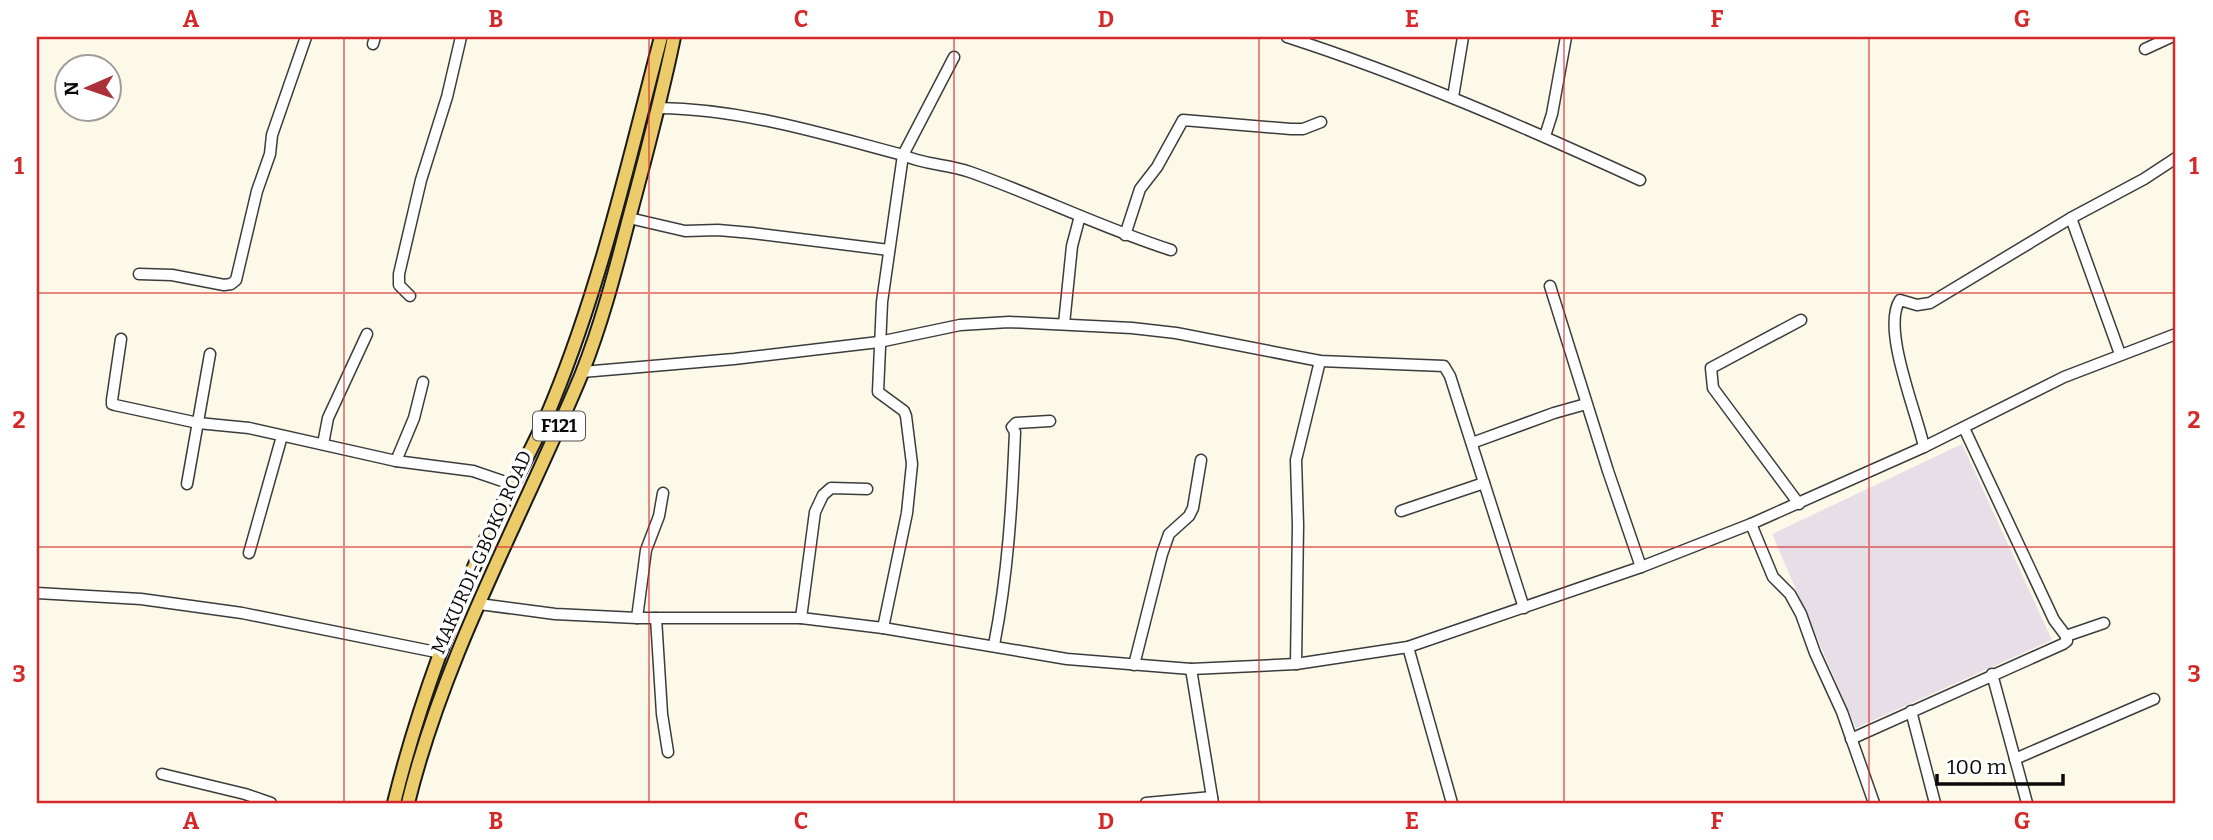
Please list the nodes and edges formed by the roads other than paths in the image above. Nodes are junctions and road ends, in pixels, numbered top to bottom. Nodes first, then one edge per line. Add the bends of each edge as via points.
1 (306, 37) edge
2 (461, 37) edge
3 (661, 37) edge
4 (674, 37) edge
5 (1287, 37) edge
6 (1463, 37) edge
7 (1566, 37) edge
8 (2171, 37) edge
9 (2145, 49) dead end
10 (954, 57) dead end
11 (1453, 97) junction
12 (659, 108) junction
13 (1321, 122) dead end
14 (1545, 136) junction
15 (903, 155) junction
16 (2176, 158) edge
17 (1640, 180) dead end
18 (1080, 216) junction
19 (629, 218) junction
20 (2071, 218) junction
21 (1125, 236) junction
22 (890, 250) junction
23 (1171, 250) dead end
24 (139, 274) dead end
25 (1550, 286) dead end
26 (410, 296) dead end
27 (1801, 320) dead end
28 (1064, 324) junction
29 (367, 334) dead end
30 (2176, 334) edge
31 (121, 339) dead end
32 (879, 342) junction
33 (211, 354) dead end
34 (2120, 354) junction
35 (1320, 361) junction
36 (582, 372) junction
37 (423, 382) dead end
38 (1586, 404) junction
39 (1050, 421) dead end
40 (198, 422) junction
41 (1964, 428) junction
42 (282, 436) junction
43 (1472, 443) junction
44 (323, 444) junction
45 (1924, 447) junction
46 (1201, 460) dead end
47 (396, 461) junction
48 (1484, 483) junction
49 (187, 484) dead end
50 (514, 485) junction
51 (867, 489) dead end
52 (663, 493) dead end
53 (1799, 504) junction
54 (1401, 511) dead end
55 (1751, 524) junction
56 (249, 553) dead end
57 (1641, 567) junction
58 (37, 593) edge
59 (479, 604) junction
60 (1524, 608) junction
61 (637, 618) junction
62 (656, 618) junction
63 (801, 618) junction
64 (2104, 624) dead end
65 (883, 628) junction
66 (2066, 636) junction
67 (994, 645) junction
68 (1408, 647) junction
69 (441, 653) junction
70 (1296, 664) junction
71 (1133, 666) junction
72 (1191, 669) junction
73 (1992, 674) junction
74 (2154, 699) dead end
75 (1911, 712) junction
76 (1851, 739) junction
77 (668, 752) dead end
78 (2015, 760) junction
79 (162, 774) dead end
80 (1212, 800) edge
81 (271, 803) edge
82 (394, 803) edge
83 (408, 803) edge
84 (1146, 803) edge
85 (1452, 803) edge
86 (1874, 803) edge
87 (1935, 803) edge
88 (2028, 803) edge

1 - 24 street via 272,135 236,280 225,285
2 - 26 street via 399,274 399,285
3 - 50 main road, F121 via 590,302 553,403
4 - 12 main road, MAKURDI-GBOKO ROAD / F121
5 - 11 street
6 - 11 street
7 - 14 street
8 - 9 street
10 - 15 street
11 - 14 street
12 - 15 street via 771,121
12 - 19 main road, MAKURDI-GBOKO ROAD / F121
13 - 21 street via 1292,129 1183,120 1140,189
14 - 17 street
15 - 18 street via 968,171
15 - 22 street
16 - 20 street
18 - 21 street
18 - 28 street via 1072,246
19 - 22 street via 685,231 741,232
19 - 36 main road, MAKURDI-GBOKO ROAD / F121 via 602,320
20 - 34 street
20 - 45 street via 1930,303 1900,300 1894,308 1896,343
21 - 23 street
22 - 32 street
25 - 38 street
27 - 53 street via 1711,368 1713,387
28 - 32 street via 960,326
28 - 35 street via 1176,333
29 - 44 street via 328,418
30 - 34 street
31 - 40 street via 112,404
32 - 36 street
32 - 65 street via 878,392 904,411 912,464 907,513
33 - 40 street
34 - 41 street
35 - 43 street via 1444,366
35 - 70 street via 1296,460
36 - 59 main road, MAKURDI-GBOKO ROAD / F121
37 - 47 street via 415,418
38 - 43 street
38 - 57 street
39 - 67 street via 1012,427 1010,536
40 - 42 street
40 - 49 street
41 - 45 street
41 - 66 street via 2054,620
42 - 44 street
42 - 56 street
43 - 48 street
44 - 47 street
45 - 53 street
46 - 71 street via 1193,508 1170,534 1162,554
47 - 50 street via 473,471
48 - 54 street
48 - 60 street
50 - 69 main road, F121 via 487,537
51 - 63 street via 831,488 818,502
52 - 61 street via 646,550
53 - 55 street
55 - 57 street
55 - 76 street via 1770,572 1801,614
57 - 60 street
58 - 69 street via 141,599 242,612
59 - 61 street
59 - 83 main road, MAKURDI-GBOKO ROAD / F121 via 442,689
60 - 68 street
61 - 62 street
62 - 63 street
62 - 77 street
63 - 65 street
64 - 66 street
65 - 67 street
66 - 73 street via 2067,641
67 - 71 street
68 - 70 street
68 - 85 street
69 - 82 main road, F121
70 - 72 street
71 - 72 street
72 - 80 street
73 - 75 street
73 - 78 street
74 - 78 street
75 - 76 street
75 - 87 street
76 - 86 street
78 - 88 street
79 - 81 street
80 - 84 street

